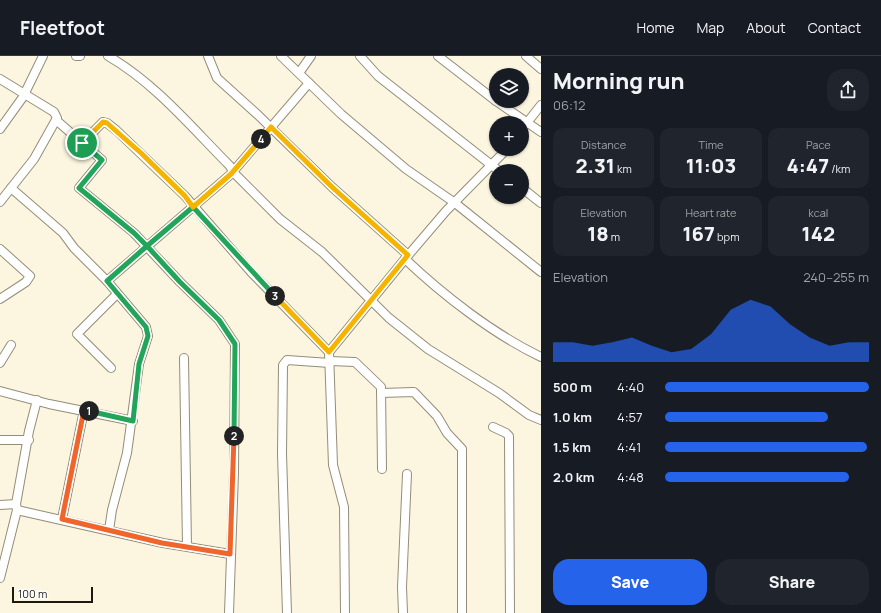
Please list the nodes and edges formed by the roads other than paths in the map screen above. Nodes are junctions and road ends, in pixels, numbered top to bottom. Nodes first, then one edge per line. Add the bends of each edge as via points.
1 (43, 56) edge
2 (76, 56) edge
3 (80, 56) edge
4 (108, 56) edge
5 (208, 56) edge
6 (281, 56) edge
7 (311, 56) edge
8 (360, 56) edge
9 (438, 56) edge
10 (526, 56) edge
11 (541, 69) edge
12 (299, 73) junction
13 (0, 79) edge
14 (309, 83) junction
15 (25, 93) junction
16 (489, 96) edge
17 (541, 105) edge
18 (504, 108) edge
19 (513, 116) edge
20 (56, 120) junction
21 (529, 120) edge
22 (271, 127) junction
23 (529, 128) edge
24 (0, 129) edge
25 (541, 132) edge
26 (82, 143) junction
27 (501, 156) edge
28 (489, 164) edge
29 (494, 164) edge
30 (489, 169) edge
31 (233, 172) junction
32 (11, 188) junction
33 (529, 194) edge
34 (0, 202) edge
35 (455, 202) junction
36 (541, 203) edge
37 (193, 207) junction
38 (147, 246) junction
39 (0, 249) edge
40 (406, 257) junction
41 (541, 272) edge
42 (107, 281) junction
43 (117, 294) junction
44 (0, 299) edge
45 (373, 300) junction
46 (11, 344) dead end
47 (329, 352) junction
48 (541, 357) edge
49 (184, 358) dead end
50 (330, 362) junction
51 (0, 363) edge
52 (111, 368) dead end
53 (0, 391) edge
54 (382, 393) junction
55 (37, 400) junction
56 (84, 410) junction
57 (541, 420) edge
58 (133, 421) junction
59 (493, 427) dead end
60 (0, 440) edge
61 (29, 440) junction
62 (382, 469) dead end
63 (407, 474) dead end
64 (0, 505) edge
65 (16, 507) junction
66 (62, 519) junction
67 (109, 530) junction
68 (187, 546) junction
69 (230, 554) junction
70 (0, 578) edge
71 (229, 613) edge
72 (288, 613) edge
73 (345, 613) edge
74 (403, 613) edge
75 (462, 613) edge
76 (510, 613) edge

1 - 15 street
2 - 3 street
4 - 31 street via 146,82 230,166
5 - 22 street via 217,78
6 - 12 street
7 - 12 street
8 - 28 street via 378,76
9 - 16 street
10 - 11 street
12 - 14 street
13 - 15 street
14 - 22 street
14 - 35 street via 406,169
15 - 20 street via 54,112
15 - 24 street
17 - 21 street
18 - 19 street
20 - 26 street
20 - 32 street via 34,159
22 - 31 street
22 - 40 street
23 - 25 street
26 - 37 street via 103,122 107,123 141,153
26 - 38 street via 102,160 79,188
27 - 29 street
30 - 35 street
31 - 37 street
31 - 45 street via 280,219 322,252
32 - 34 street
32 - 42 street via 57,226 80,255
33 - 36 street
35 - 40 street
35 - 41 street
37 - 38 street
37 - 47 street via 251,272
38 - 42 street
38 - 69 street via 219,320 236,347
39 - 44 street via 30,276 26,282
40 - 45 street
40 - 48 street via 428,281 458,304 495,330
42 - 43 street
43 - 52 street via 77,334
43 - 58 street via 146,327 148,336 139,364
45 - 47 street
45 - 57 street via 389,318 428,349 499,393 529,415
46 - 51 street
47 - 50 street
49 - 68 street
50 - 54 street via 355,362 379,384
50 - 72 street via 287,360 283,365 282,454
50 - 73 street via 333,465 344,507
53 - 55 street
54 - 62 street
54 - 75 street via 414,392 437,416 462,449
55 - 56 street
55 - 61 street
56 - 58 street
56 - 66 street
58 - 67 street
59 - 76 street via 506,432 509,436
60 - 61 street
61 - 65 street
63 - 74 street
64 - 65 street
65 - 66 street
65 - 70 street
66 - 67 street
67 - 68 street via 162,543
68 - 69 street
69 - 71 street

